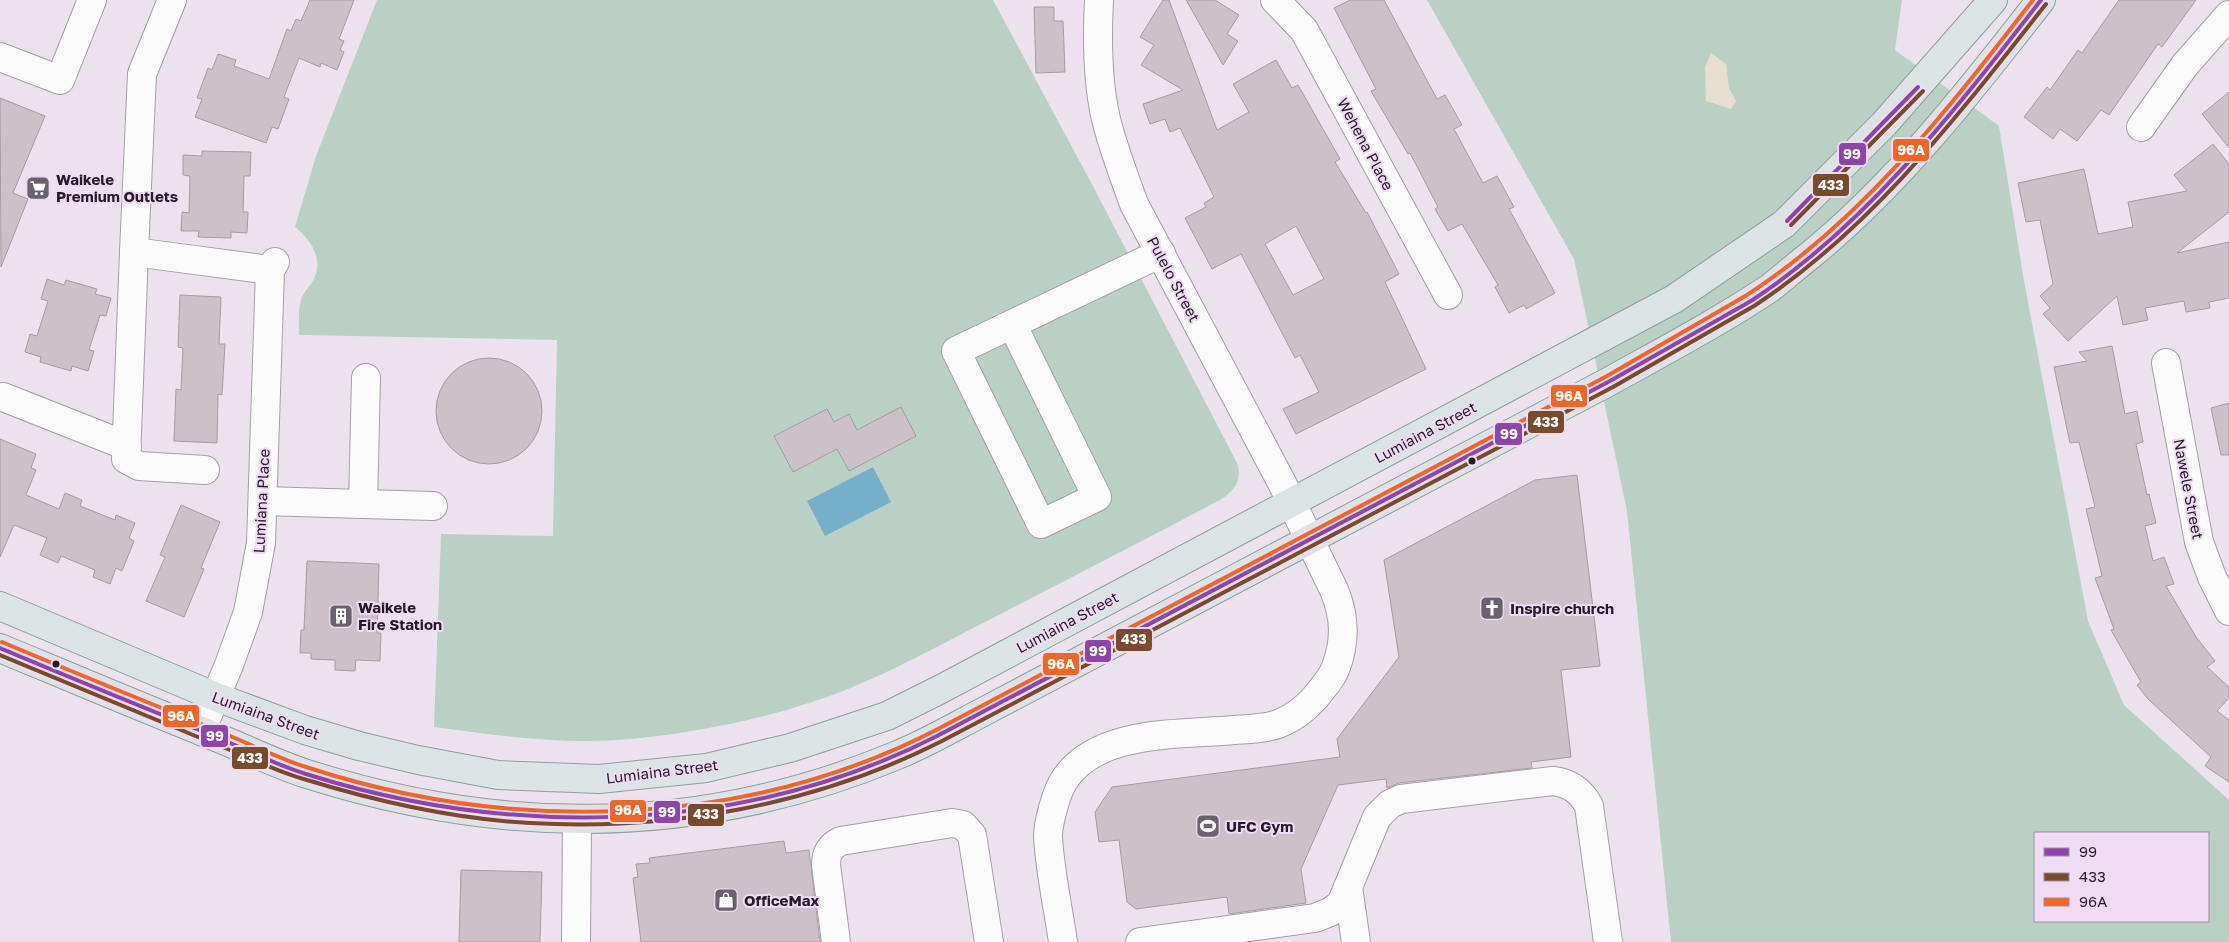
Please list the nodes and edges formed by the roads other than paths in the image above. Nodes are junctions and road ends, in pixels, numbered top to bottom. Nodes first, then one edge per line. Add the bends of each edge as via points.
1 (92, 0) edge
2 (172, 0) edge
3 (1099, 0) edge
4 (1276, 0) edge
5 (1994, 0) edge
6 (2041, 0) edge
7 (2229, 15) edge
8 (0, 57) edge
9 (2141, 127) dead end
10 (134, 252) junction
11 (1161, 253) junction
12 (1448, 295) dead end
13 (1012, 324) junction
14 (2166, 363) dead end
15 (366, 378) dead end
16 (3, 397) dead end
17 (127, 446) junction
18 (205, 470) dead end
19 (263, 501) junction
20 (1291, 503) junction
21 (363, 504) junction
22 (433, 506) dead end
23 (1310, 540) junction
24 (0, 606) edge
25 (2229, 611) edge
26 (0, 648) edge
27 (216, 696) junction
28 (201, 731) junction
29 (577, 820) junction
30 (1348, 887) junction
31 (576, 942) edge
32 (836, 942) edge
33 (989, 942) edge
34 (1063, 942) edge
35 (1140, 942) edge
36 (1356, 942) edge
37 (1608, 942) edge

1 - 8 street via 60,80
2 - 10 street via 142,74
3 - 11 street, Pulelo Street via 1097,37 1106,118 1134,204
4 - 12 street, Wehena Place via 1304,30
5 - 20 main road, Lumiaina Street via 1884,124 1784,224 1674,298
6 - 23 main road via 1888,185 1830,239 1771,287 1610,381
7 - 9 street via 2185,65
10 - 17 street
10 - 19 street, Lumiana Place via 272,266
11 - 13 street
11 - 20 street, Pulelo Street
13 - 13 street via 956,351 1041,524 1097,497
14 - 25 street, Nawele Street via 2199,542
15 - 21 street
16 - 17 street
17 - 18 street via 126,459 139,466
19 - 21 street
19 - 27 street, Lumiana Place via 261,543 252,596 240,637
20 - 23 street, Pulelo Street
20 - 27 main road, Lumiaina Street via 887,716 790,748 706,768 599,779 498,775 359,746 305,730
21 - 22 street
23 - 29 main road via 897,756 763,799 688,813
23 - 34 street, Pulelo Street via 1340,604 1344,635 1333,674 1299,713 1278,724 1132,739 1105,747 1083,760 1063,782 1048,835
24 - 27 main road, Lumiaina Street
26 - 28 main road
27 - 28 street, Lumiana Place
28 - 29 main road via 304,773 375,794 447,809 509,817
29 - 31 street
30 - 35 street via 1341,904 1315,918
30 - 36 street
30 - 37 street via 1378,817 1395,801 1559,782 1579,792 1590,812
32 - 33 street via 826,865 832,846 841,841 952,823 963,826 972,835

